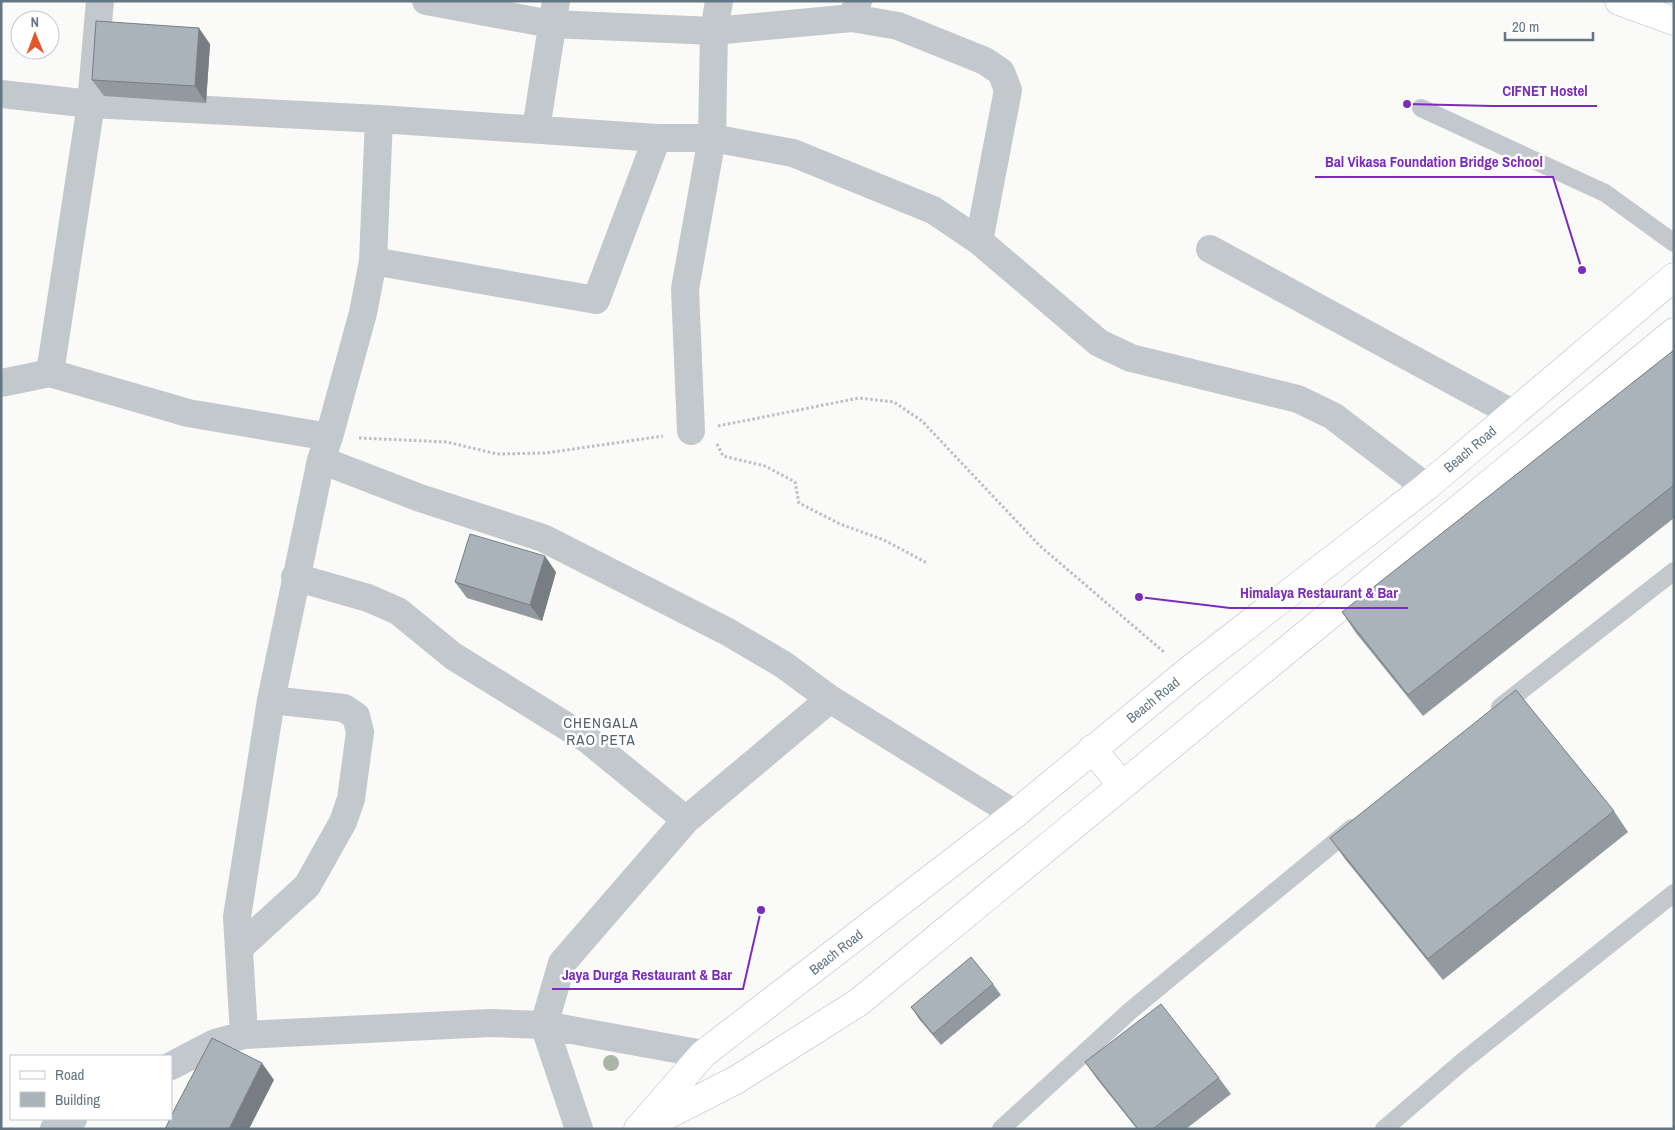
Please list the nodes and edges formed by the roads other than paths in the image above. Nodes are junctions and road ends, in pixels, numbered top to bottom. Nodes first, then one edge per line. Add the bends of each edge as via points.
1 (100, 1) edge
2 (426, 1) edge
3 (720, 1) edge
4 (1620, 1) edge
5 (855, 10) edge
6 (553, 12) edge
7 (1674, 21) edge
8 (714, 31) junction
9 (1, 94) edge
10 (90, 104) junction
11 (1421, 108) dead end
12 (379, 119) junction
13 (536, 129) junction
14 (658, 138) junction
15 (712, 138) junction
16 (979, 241) junction
17 (1674, 243) edge
18 (1210, 249) dead end
19 (373, 261) junction
20 (1674, 277) edge
21 (1674, 332) edge
22 (50, 373) junction
23 (1, 383) edge
24 (1512, 414) junction
25 (699, 430) road end
26 (325, 448) junction
27 (1426, 487) junction
28 (1674, 571) edge
29 (295, 577) junction
30 (830, 699) junction
31 (271, 700) junction
32 (1483, 721) edge
33 (1092, 749) junction
34 (1122, 785) junction
35 (1015, 814) junction
36 (1368, 816) edge
37 (686, 820) junction
38 (1674, 893) edge
39 (239, 948) junction
40 (544, 1025) junction
41 (244, 1035) junction
42 (703, 1054) junction
43 (172, 1065) edge
44 (71, 1120) edge
45 (1021, 1123) edge
46 (54, 1129) edge
47 (579, 1129) edge
48 (640, 1129) edge
49 (1002, 1129) edge
50 (1384, 1129) edge

1 - 10 street
2 - 6 street
3 - 8 street
4 - 7 main road
5 - 8 street
5 - 16 street via 985,61 1001,72 1008,90
6 - 8 street
6 - 13 street
8 - 15 street
9 - 10 street
10 - 12 street
10 - 22 street
11 - 17 lane via 1605,193
12 - 13 street
12 - 19 street
13 - 14 street
14 - 15 street
14 - 19 street via 596,300
15 - 16 street via 793,154 933,210
15 - 25 street via 685,289
16 - 27 street via 1099,343 1130,358 1298,399 1333,416
18 - 24 street
19 - 26 street via 363,313
20 - 24 main road, Beach Road
21 - 34 main road, Beach Road
22 - 23 street
22 - 26 street
24 - 27 main road, Beach Road
26 - 29 street
26 - 30 street via 420,498 542,538 728,632 784,664
27 - 33 main road, Beach Road
28 - 32 lane
29 - 31 street
29 - 37 street via 368,598 398,611 454,656 587,739
30 - 35 street
30 - 37 street
31 - 39 street via 237,917
31 - 39 street via 344,708 356,716 359,742 351,799 343,822 306,886
33 - 34 main road
33 - 35 main road, Beach Road
34 - 48 main road, Beach Road via 858,1002 736,1080
35 - 42 main road, Beach Road
36 - 45 lane via 1130,1012
37 - 40 street via 562,963
38 - 50 lane via 1462,1062
39 - 41 street
40 - 41 street via 491,1023
40 - 42 street
40 - 47 street
41 - 43 street via 215,1043
42 - 48 main road, Beach Road
44 - 46 street
45 - 49 lane

